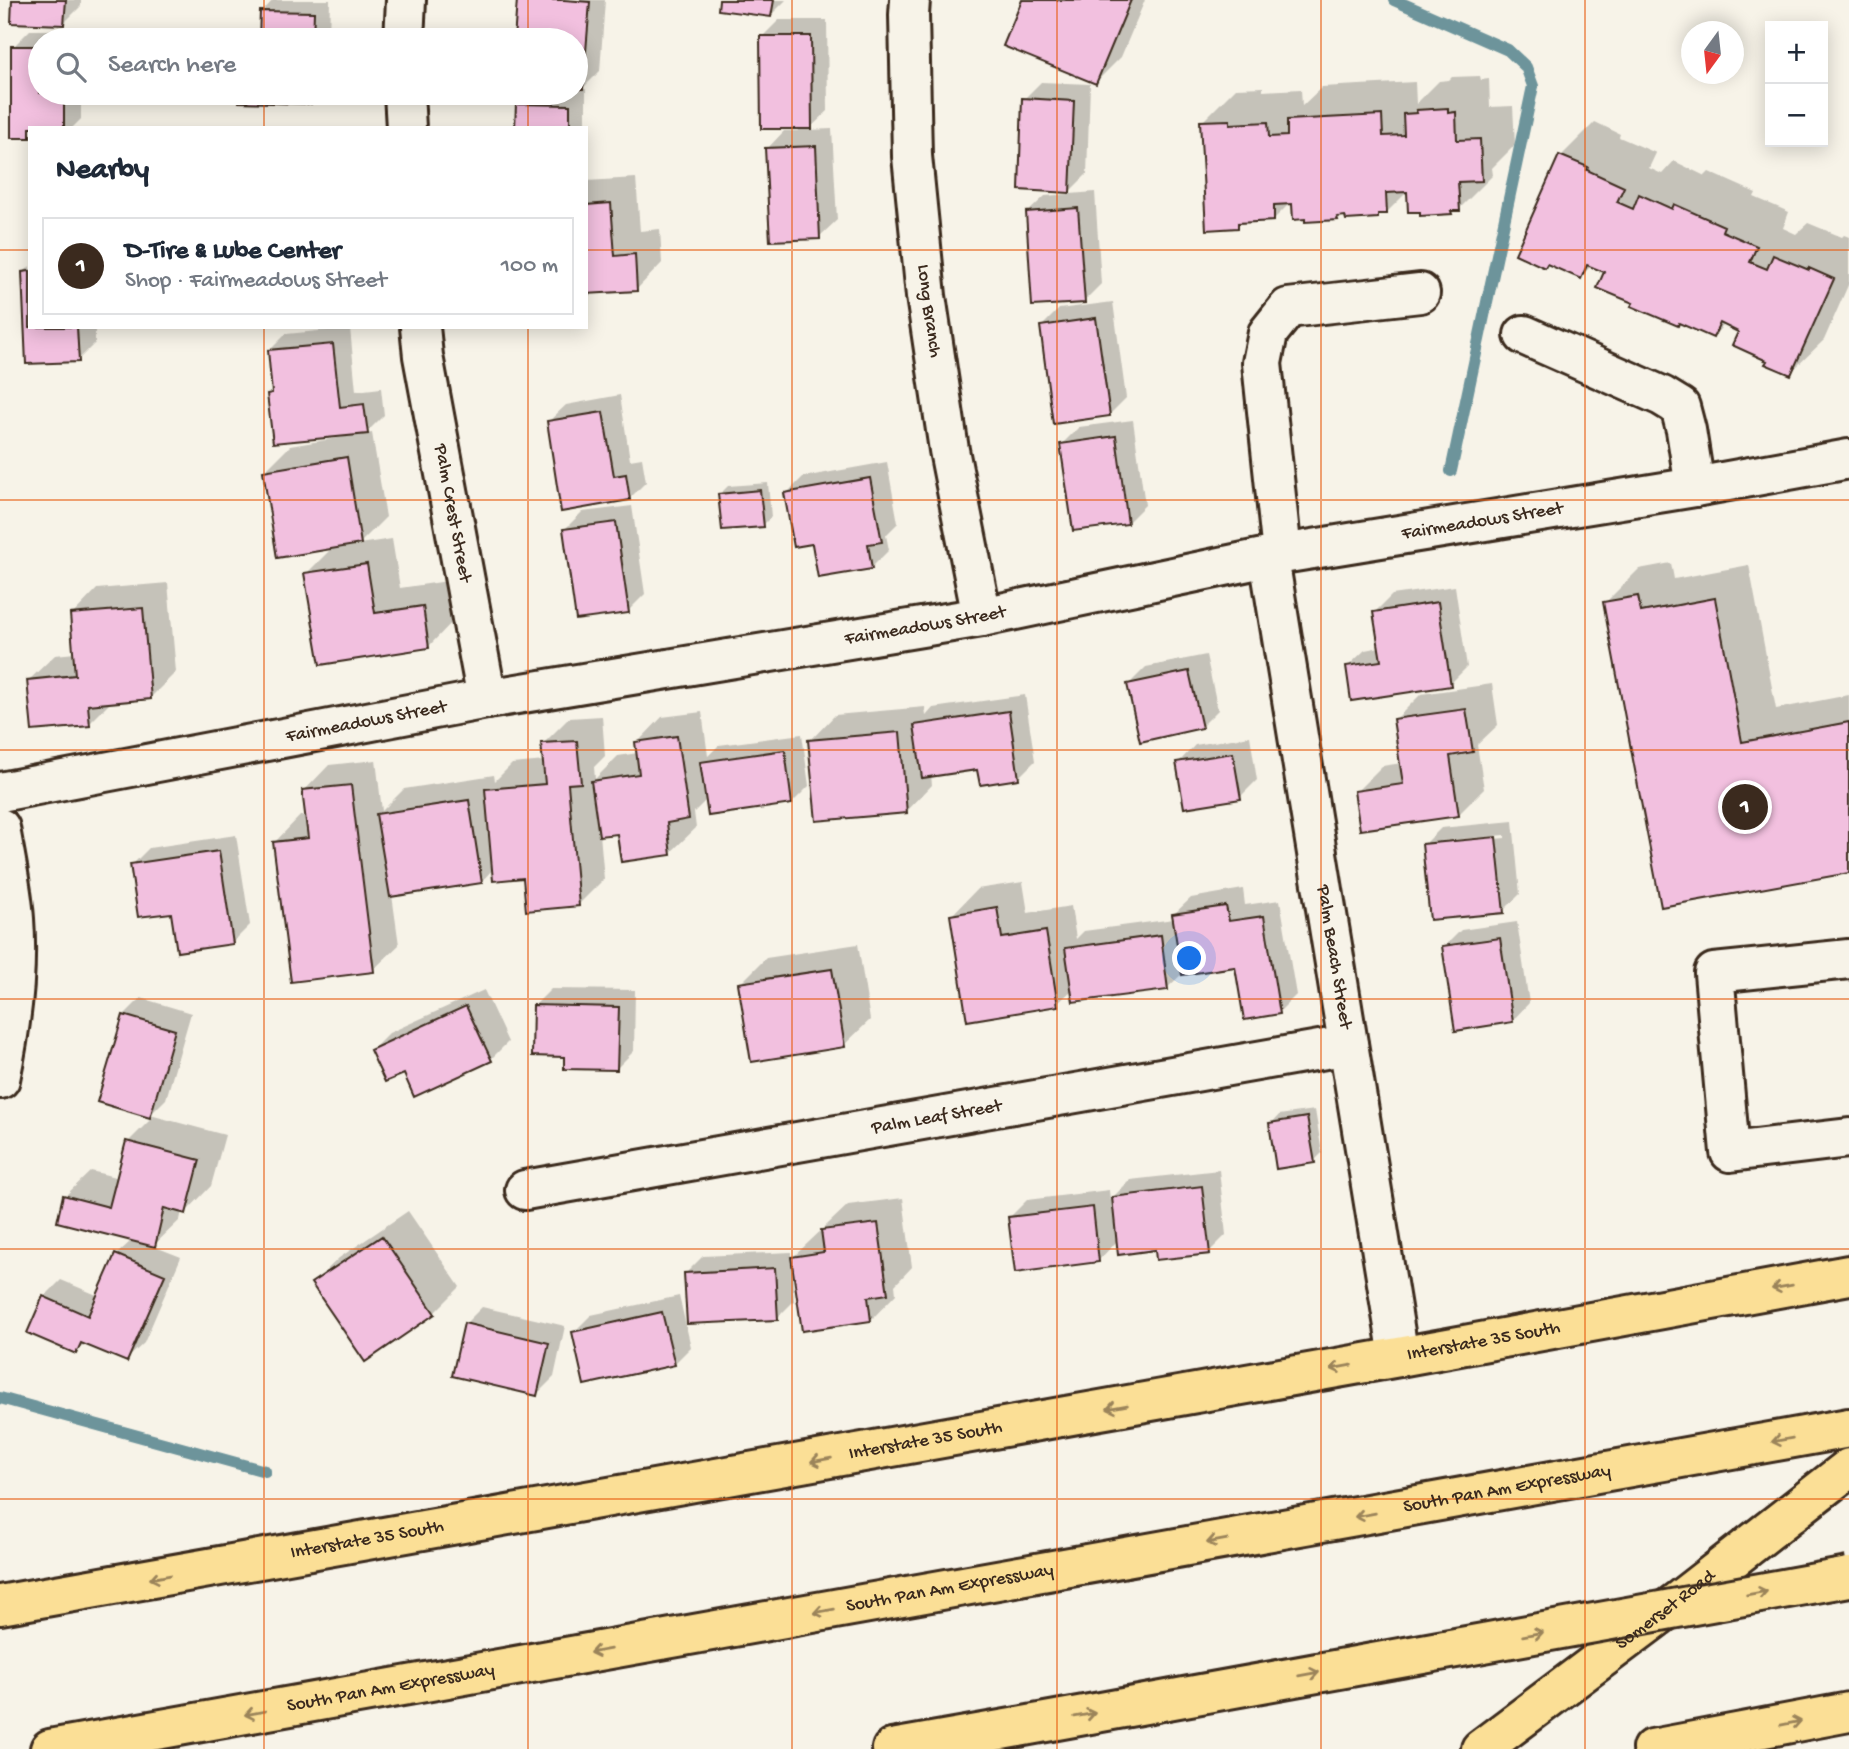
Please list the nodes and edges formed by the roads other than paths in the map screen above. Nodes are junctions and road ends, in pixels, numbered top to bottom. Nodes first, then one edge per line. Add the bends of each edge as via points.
1 (406, 0) edge
2 (910, 0) edge
3 (405, 28) edge
4 (405, 105) edge
5 (406, 126) edge
6 (1420, 293) dead end
7 (420, 329) edge
8 (1524, 335) dead end
9 (1849, 459) edge
10 (1695, 487) junction
11 (1275, 556) junction
12 (982, 617) junction
13 (487, 699) junction
14 (0, 792) edge
15 (0, 828) edge
16 (1849, 959) edge
17 (1349, 1045) junction
18 (0, 1079) edge
19 (1849, 1138) edge
20 (525, 1190) dead end
21 (1849, 1275) edge
22 (1399, 1357) junction
23 (1849, 1428) edge
24 (1849, 1468) edge
25 (1849, 1577) edge
26 (0, 1605) edge
27 (1849, 1712) edge
28 (50, 1749) edge
29 (892, 1749) edge
30 (1481, 1749) edge
31 (1652, 1749) edge

1 - 3 street
2 - 12 street, Long Branch via 912,156 926,296 949,450
4 - 5 street
6 - 11 street, Palm Beach Street via 1288,308 1268,333 1262,363
7 - 13 street, Palm Crest Street
8 - 10 street via 1679,407
9 - 10 street, Fairmeadows Street
10 - 11 street, Fairmeadows Street
11 - 12 street, Fairmeadows Street
11 - 17 street, Palm Beach Street
12 - 13 street, Fairmeadows Street
13 - 14 street, Fairmeadows Street
15 - 18 street via 14,918 15,973
16 - 19 street via 1714,973 1730,1152
17 - 20 street, Palm Leaf Street
17 - 22 street, Palm Beach Street
21 -> 22 main road, Interstate 35 South
22 -> 26 main road, Interstate 35 South
23 -> 28 main road, South Pan Am Expressway
24 - 30 main road, Somerset Road
29 -> 25 main road, bridge
31 -> 27 main road

